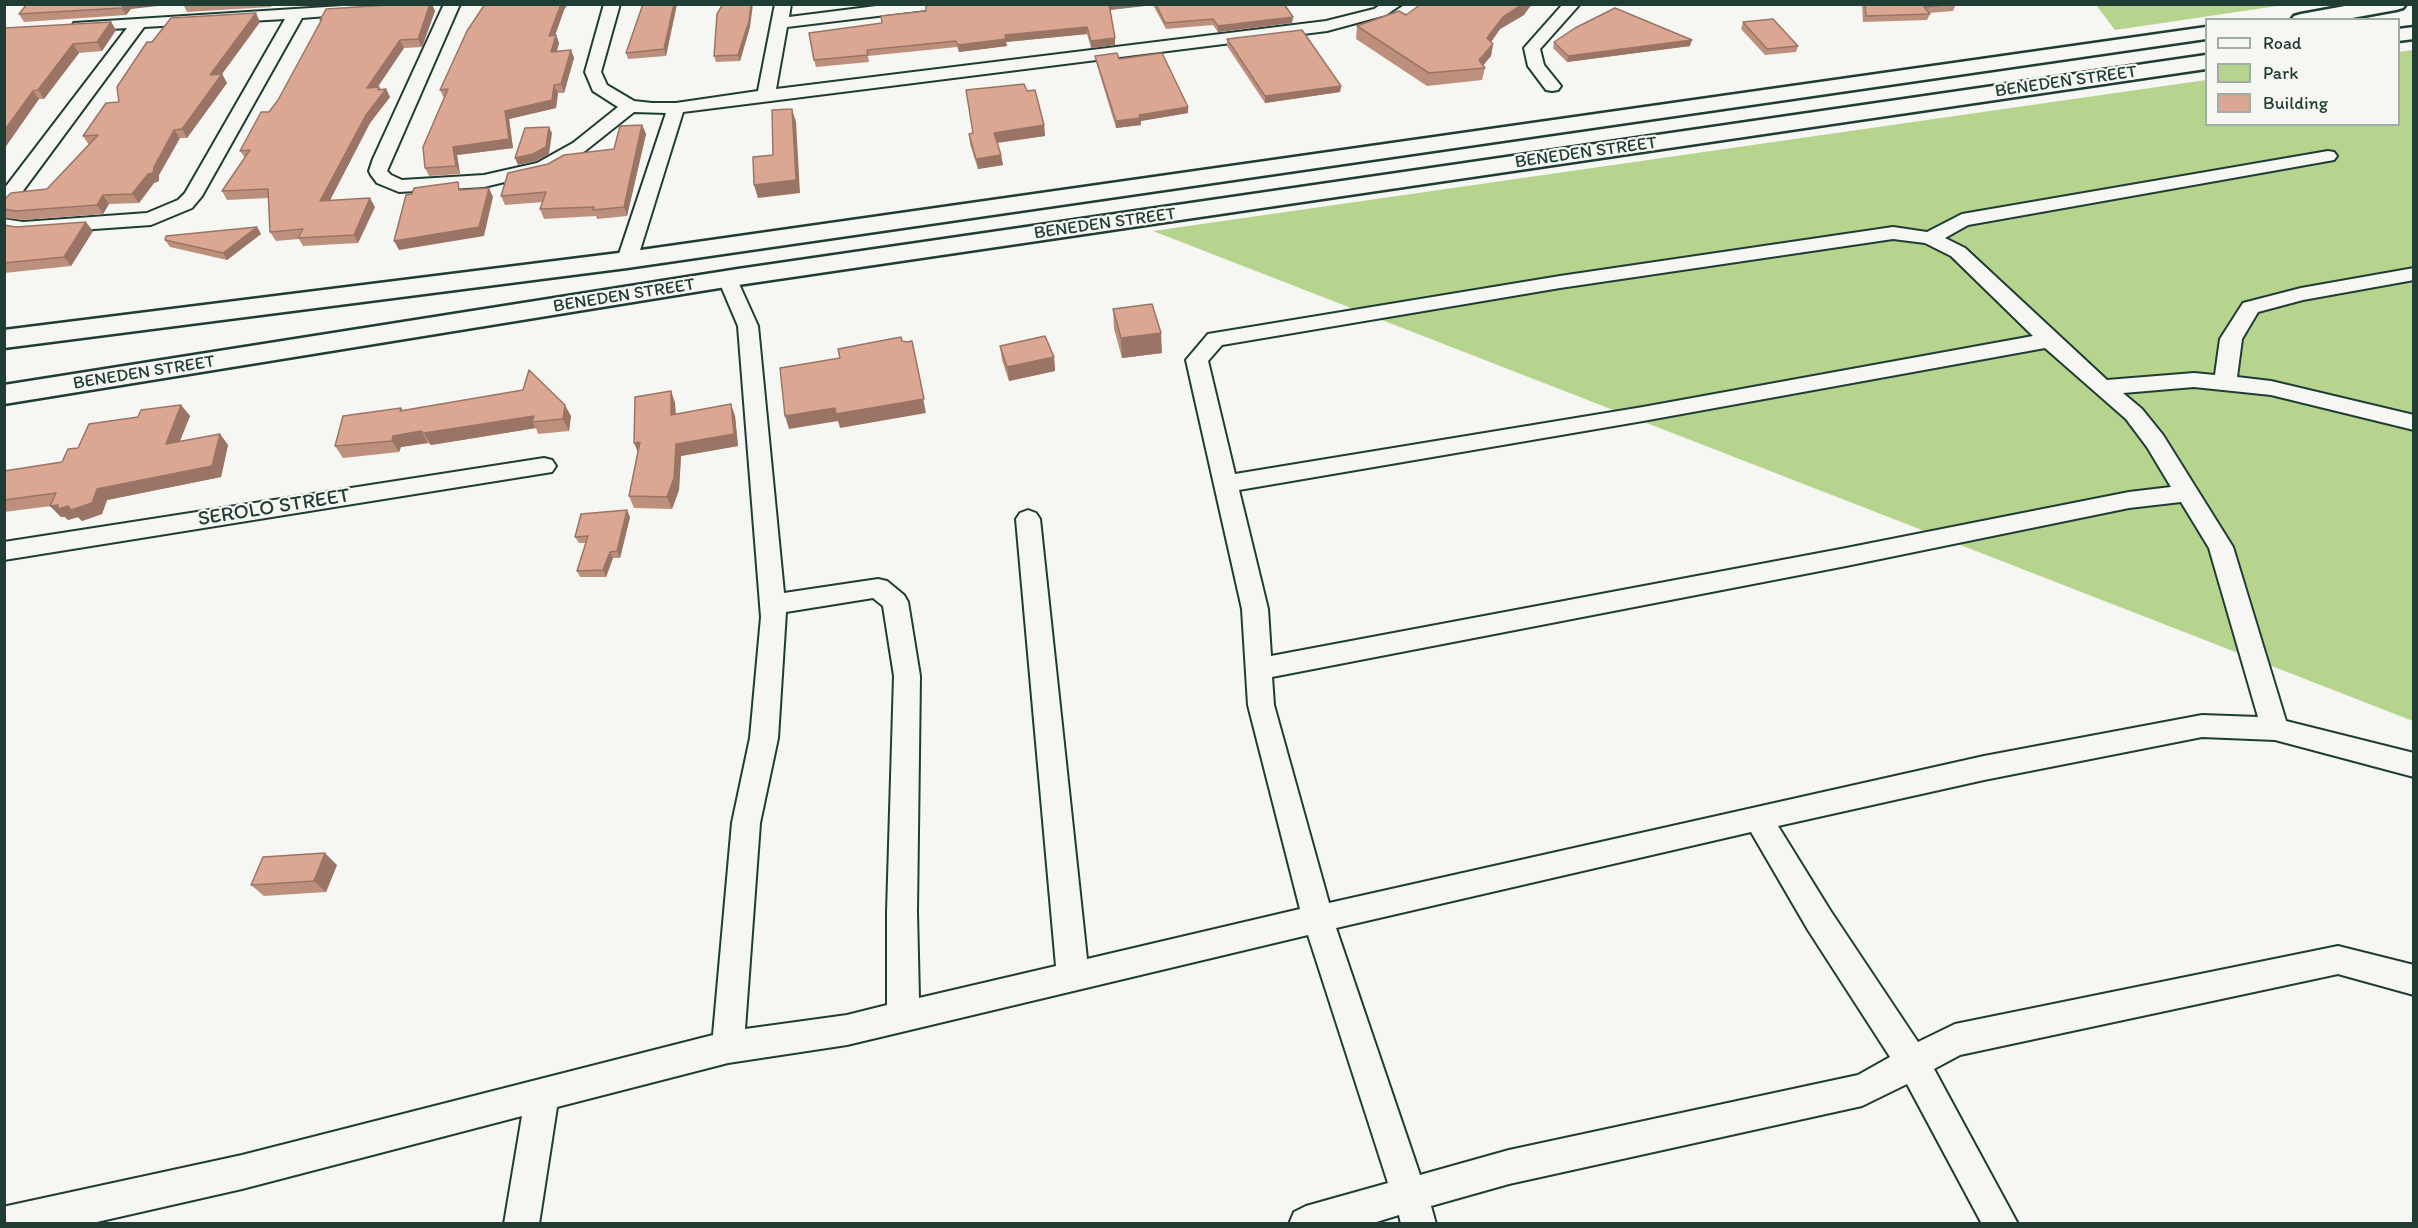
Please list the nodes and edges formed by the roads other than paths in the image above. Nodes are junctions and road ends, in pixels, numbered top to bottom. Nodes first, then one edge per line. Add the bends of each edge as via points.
1 (452, 4) edge
2 (612, 4) edge
3 (783, 4) edge
4 (935, 4) edge
5 (1394, 4) edge
6 (1572, 4) edge
7 (2396, 4) edge
8 (379, 9) edge
9 (296, 14) junction
10 (2313, 18) edge
11 (139, 23) junction
12 (780, 23) junction
13 (61, 27) edge
14 (2205, 33) edge
15 (2205, 62) edge
16 (1552, 86) dead end
17 (766, 95) junction
18 (630, 106) junction
19 (676, 108) junction
20 (2328, 156) dead end
21 (4, 203) edge
22 (4, 225) edge
23 (1930, 238) junction
24 (627, 260) junction
25 (2414, 274) edge
26 (728, 279) junction
27 (4, 339) edge
28 (2050, 340) junction
29 (2225, 383) junction
30 (2102, 388) junction
31 (4, 395) edge
32 (2414, 423) edge
33 (544, 466) dead end
34 (1226, 484) junction
35 (2187, 493) junction
36 (1028, 519) dead end
37 (4, 551) edge
38 (774, 604) junction
39 (1259, 669) junction
40 (2275, 729) junction
41 (2414, 765) edge
42 (1758, 818) junction
43 (1318, 919) junction
44 (1073, 976) junction
45 (2414, 980) edge
46 (903, 1017) junction
47 (728, 1047) junction
48 (1913, 1063) junction
49 (543, 1093) junction
50 (1413, 1209) edge
51 (7, 1224) edge
52 (520, 1224) edge
53 (1306, 1224) edge
54 (2001, 1224) edge

1 - 18 street via 382,159 378,171 384,178 399,186 423,186 484,181 544,167 579,147
2 - 18 street via 593,72 599,87
3 - 12 street
4 - 12 street
5 - 17 street via 1380,12 1327,26
6 - 16 street via 1532,48 1536,66
7 - 10 main road
8 - 9 street
9 - 11 street
9 - 22 street via 185,204 151,219 23,228
11 - 13 street
11 - 21 street
12 - 17 street
14 - 24 main road, BENEDEN STREET
15 - 26 main road, BENEDEN STREET
17 - 19 street
18 - 19 street
19 - 24 street
20 - 23 street via 1962,220
23 - 28 street via 1958,252
23 - 34 street via 1893,233 1560,282 1215,339 1197,360
24 - 27 main road, BENEDEN STREET
25 - 29 street via 2301,294 2250,308 2231,339
26 - 31 main road, BENEDEN STREET
26 - 38 street via 748,326
28 - 30 street
28 - 34 street
29 - 30 street via 2194,380
29 - 32 street via 2271,388
30 - 35 street via 2134,414
33 - 37 street, SEROLO STREET
34 - 39 street via 1255,609
35 - 39 street via 2128,500
35 - 40 street via 2221,547
36 - 44 street
38 - 46 street via 878,588 895,602 907,676
38 - 47 street via 764,738 746,823
39 - 43 street via 1261,705
40 - 41 street
40 - 42 street via 2202,726 1983,768
42 - 43 street
42 - 48 street
43 - 44 street
43 - 50 street
44 - 46 street
45 - 48 street via 2338,960 1955,1040
46 - 47 street via 848,1030
47 - 49 street
48 - 50 street via 1862,1090 1509,1167
48 - 54 street
49 - 51 street via 242,1173
49 - 52 street
50 - 53 street

